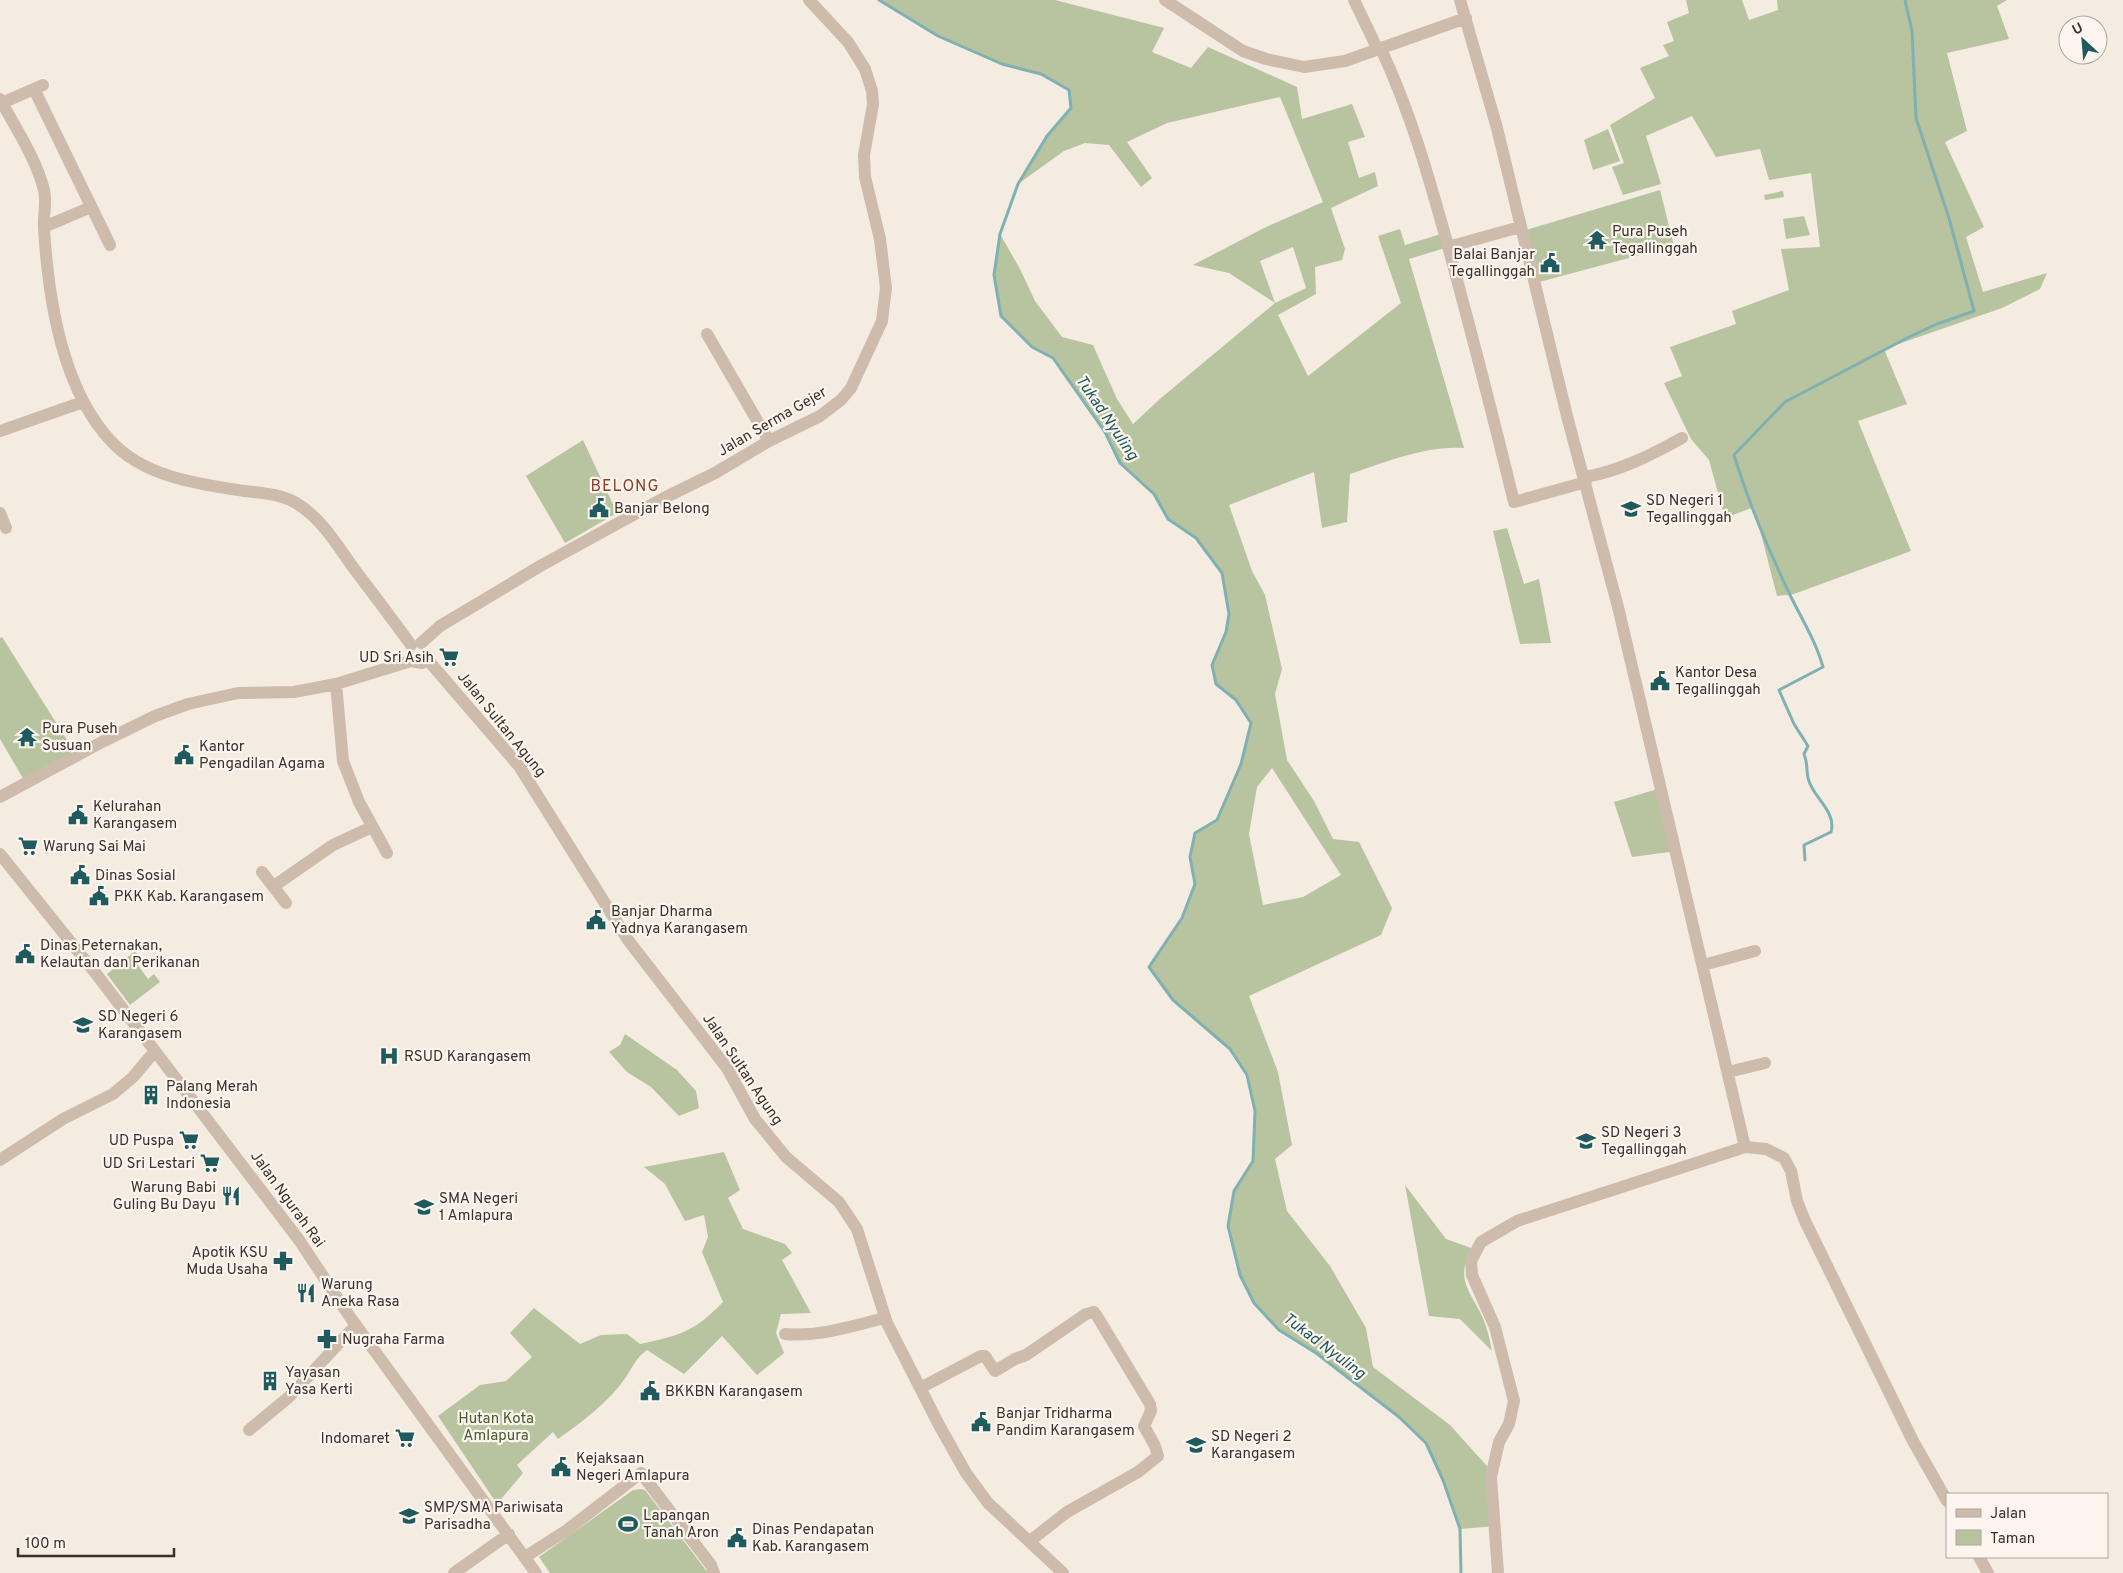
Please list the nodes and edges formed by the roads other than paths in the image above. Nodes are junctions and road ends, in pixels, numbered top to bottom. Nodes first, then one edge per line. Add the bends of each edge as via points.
1 (809, 0) edge
2 (1164, 0) edge
3 (1354, 0) edge
4 (1460, 0) edge
5 (1466, 18) junction
6 (1380, 49) junction
7 (1, 101) edge
8 (91, 207) junction
9 (44, 227) junction
10 (1520, 227) junction
11 (110, 245) dead end
12 (1448, 247) junction
13 (707, 334) dead end
14 (83, 402) junction
15 (1, 428) edge
16 (1682, 438) dead end
17 (769, 441) junction
18 (1585, 479) junction
19 (0, 513) edge
20 (6, 528) dead end
21 (422, 649) junction
22 (336, 684) junction
23 (0, 797) edge
24 (372, 827) junction
25 (0, 854) edge
26 (387, 854) dead end
27 (262, 872) dead end
28 (274, 886) junction
29 (286, 902) dead end
30 (1755, 951) dead end
31 (1703, 965) junction
32 (155, 1051) junction
33 (1765, 1063) dead end
34 (1728, 1072) junction
35 (1745, 1146) junction
36 (0, 1160) edge
37 (885, 1318) junction
38 (356, 1325) junction
39 (785, 1334) dead end
40 (920, 1388) junction
41 (249, 1430) dead end
42 (1946, 1500) edge
43 (509, 1534) junction
44 (1030, 1541) junction
45 (525, 1557) junction
46 (1980, 1558) edge
47 (454, 1573) edge
48 (536, 1573) edge
49 (714, 1573) edge
50 (1063, 1573) edge
51 (1498, 1573) edge
52 (1988, 1573) edge

1 - 17 street, Jalan Serma Gejer via 848,42 870,79 873,104 864,155 865,177 880,239 885,305 882,321 863,366 842,400 820,416
2 - 6 street via 1243,51 1286,65 1325,66
3 - 6 street
4 - 5 street
5 - 6 street
5 - 10 street
6 - 12 street via 1412,122
7 - 8 street via 38,87
7 - 9 street, Jalan Sultan Agung via 44,191
8 - 9 street
8 - 11 street
9 - 14 street, Jalan Sultan Agung via 58,323 71,374
10 - 12 street
10 - 18 street
12 - 18 street via 1514,502
13 - 17 street
14 - 15 street
14 - 21 street, Jalan Sultan Agung via 110,441 140,464 169,476 277,496 299,505 337,544
16 - 18 street via 1628,465
17 - 21 street, Jalan Serma Gejer via 542,565 440,626
18 - 31 street
19 - 20 street
21 - 22 street via 408,653 411,661
21 - 37 street, Jalan Sultan Agung via 519,766 628,940 726,1068 766,1134 786,1157 839,1202 850,1217
22 - 23 street via 294,692 238,693 188,704 155,716
22 - 24 street via 343,761
24 - 26 street
24 - 28 street via 333,846
25 - 32 street, Jalan Ngurah Rai
27 - 28 street
28 - 29 street
30 - 31 street
31 - 34 street
32 - 36 street via 134,1077 113,1094 62,1118
32 - 38 street, Jalan Ngurah Rai via 299,1240
33 - 34 street
34 - 35 street
35 - 42 street via 1772,1151 1786,1161 1805,1221 1913,1441
35 - 51 street via 1517,1221 1481,1242 1474,1253 1472,1275 1495,1327 1514,1401 1491,1477
37 - 39 street via 830,1332 803,1336
37 - 40 street, Jalan Sultan Agung
38 - 41 street via 289,1397
38 - 43 street, Jalan Ngurah Rai
40 - 44 street, Jalan Sultan Agung via 976,1487 988,1503
40 - 44 street via 981,1356 986,1356 995,1371 1026,1355 1086,1314 1094,1312 1098,1316 1150,1404 1151,1411 1144,1426 1158,1456 1138,1472 1067,1512
43 - 45 street, Jalan Ngurah Rai
43 - 47 street
44 - 50 street, Jalan Sultan Agung
45 - 48 street, Jalan Ngurah Rai
45 - 49 street via 568,1530 641,1474
46 - 52 street

